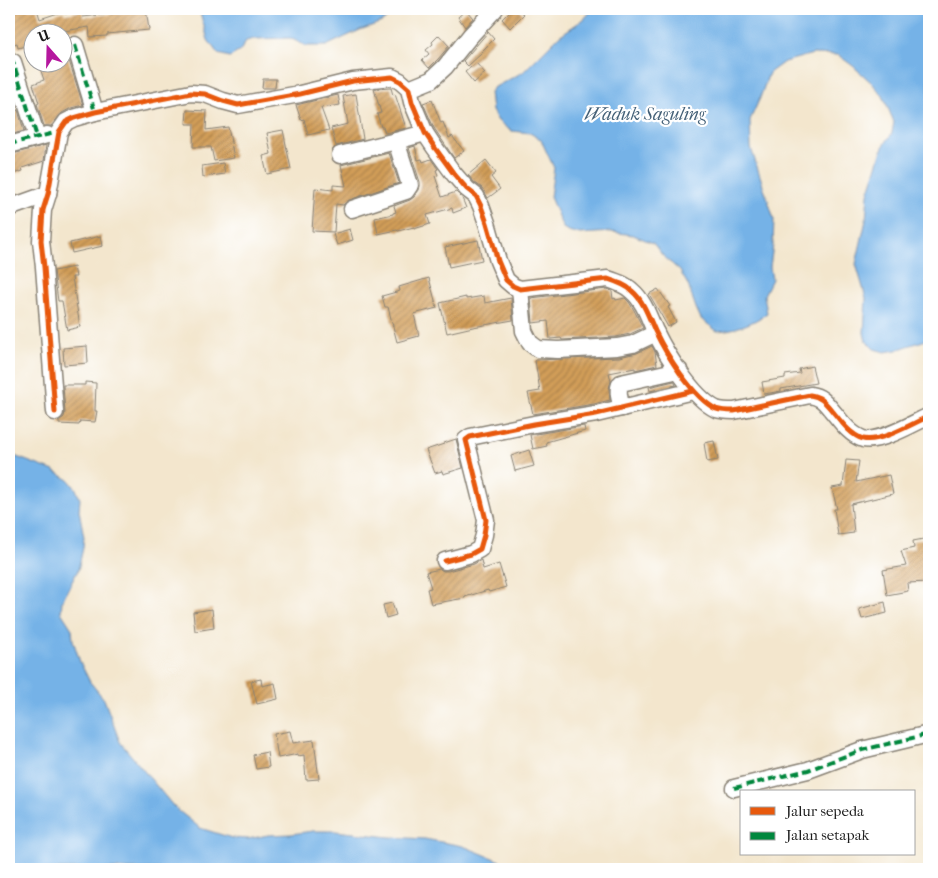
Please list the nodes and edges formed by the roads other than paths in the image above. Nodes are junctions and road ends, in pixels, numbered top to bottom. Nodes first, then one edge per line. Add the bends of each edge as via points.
1 (495, 9) edge
2 (75, 45) dead end
3 (9, 60) edge
4 (409, 89) junction
5 (95, 112) junction
6 (59, 132) junction
7 (425, 133) junction
8 (37, 137) junction
9 (396, 141) junction
10 (9, 145) edge
11 (340, 155) dead end
12 (48, 194) junction
13 (9, 208) edge
14 (352, 209) dead end
15 (520, 289) junction
16 (656, 333) junction
17 (679, 370) junction
18 (693, 391) junction
19 (622, 408) junction
20 (55, 412) dead end
21 (929, 416) edge
22 (445, 561) dead end
23 (929, 734) edge
24 (734, 788) dead end

1 - 4 street via 445,67 431,80
2 - 5 street
3 - 8 street via 13,62
4 - 5 street via 392,77 353,81 238,105 206,94 191,93
4 - 7 street
5 - 6 street via 66,122
6 - 8 street
6 - 12 street
7 - 9 street
7 - 15 street via 454,174 476,196 506,280
8 - 10 street
9 - 11 street
9 - 14 street via 409,189
12 - 13 street
12 - 20 street via 43,210 41,241
15 - 16 street via 608,279 633,291
15 - 16 street via 524,331 538,350 617,347 633,344
16 - 17 street
17 - 18 street
17 - 19 street via 621,383 618,390
18 - 19 street
18 - 21 street via 715,408 734,412 818,396 848,430 863,439 886,436
19 - 22 street via 467,439 486,520 484,534 480,549
23 - 24 street

